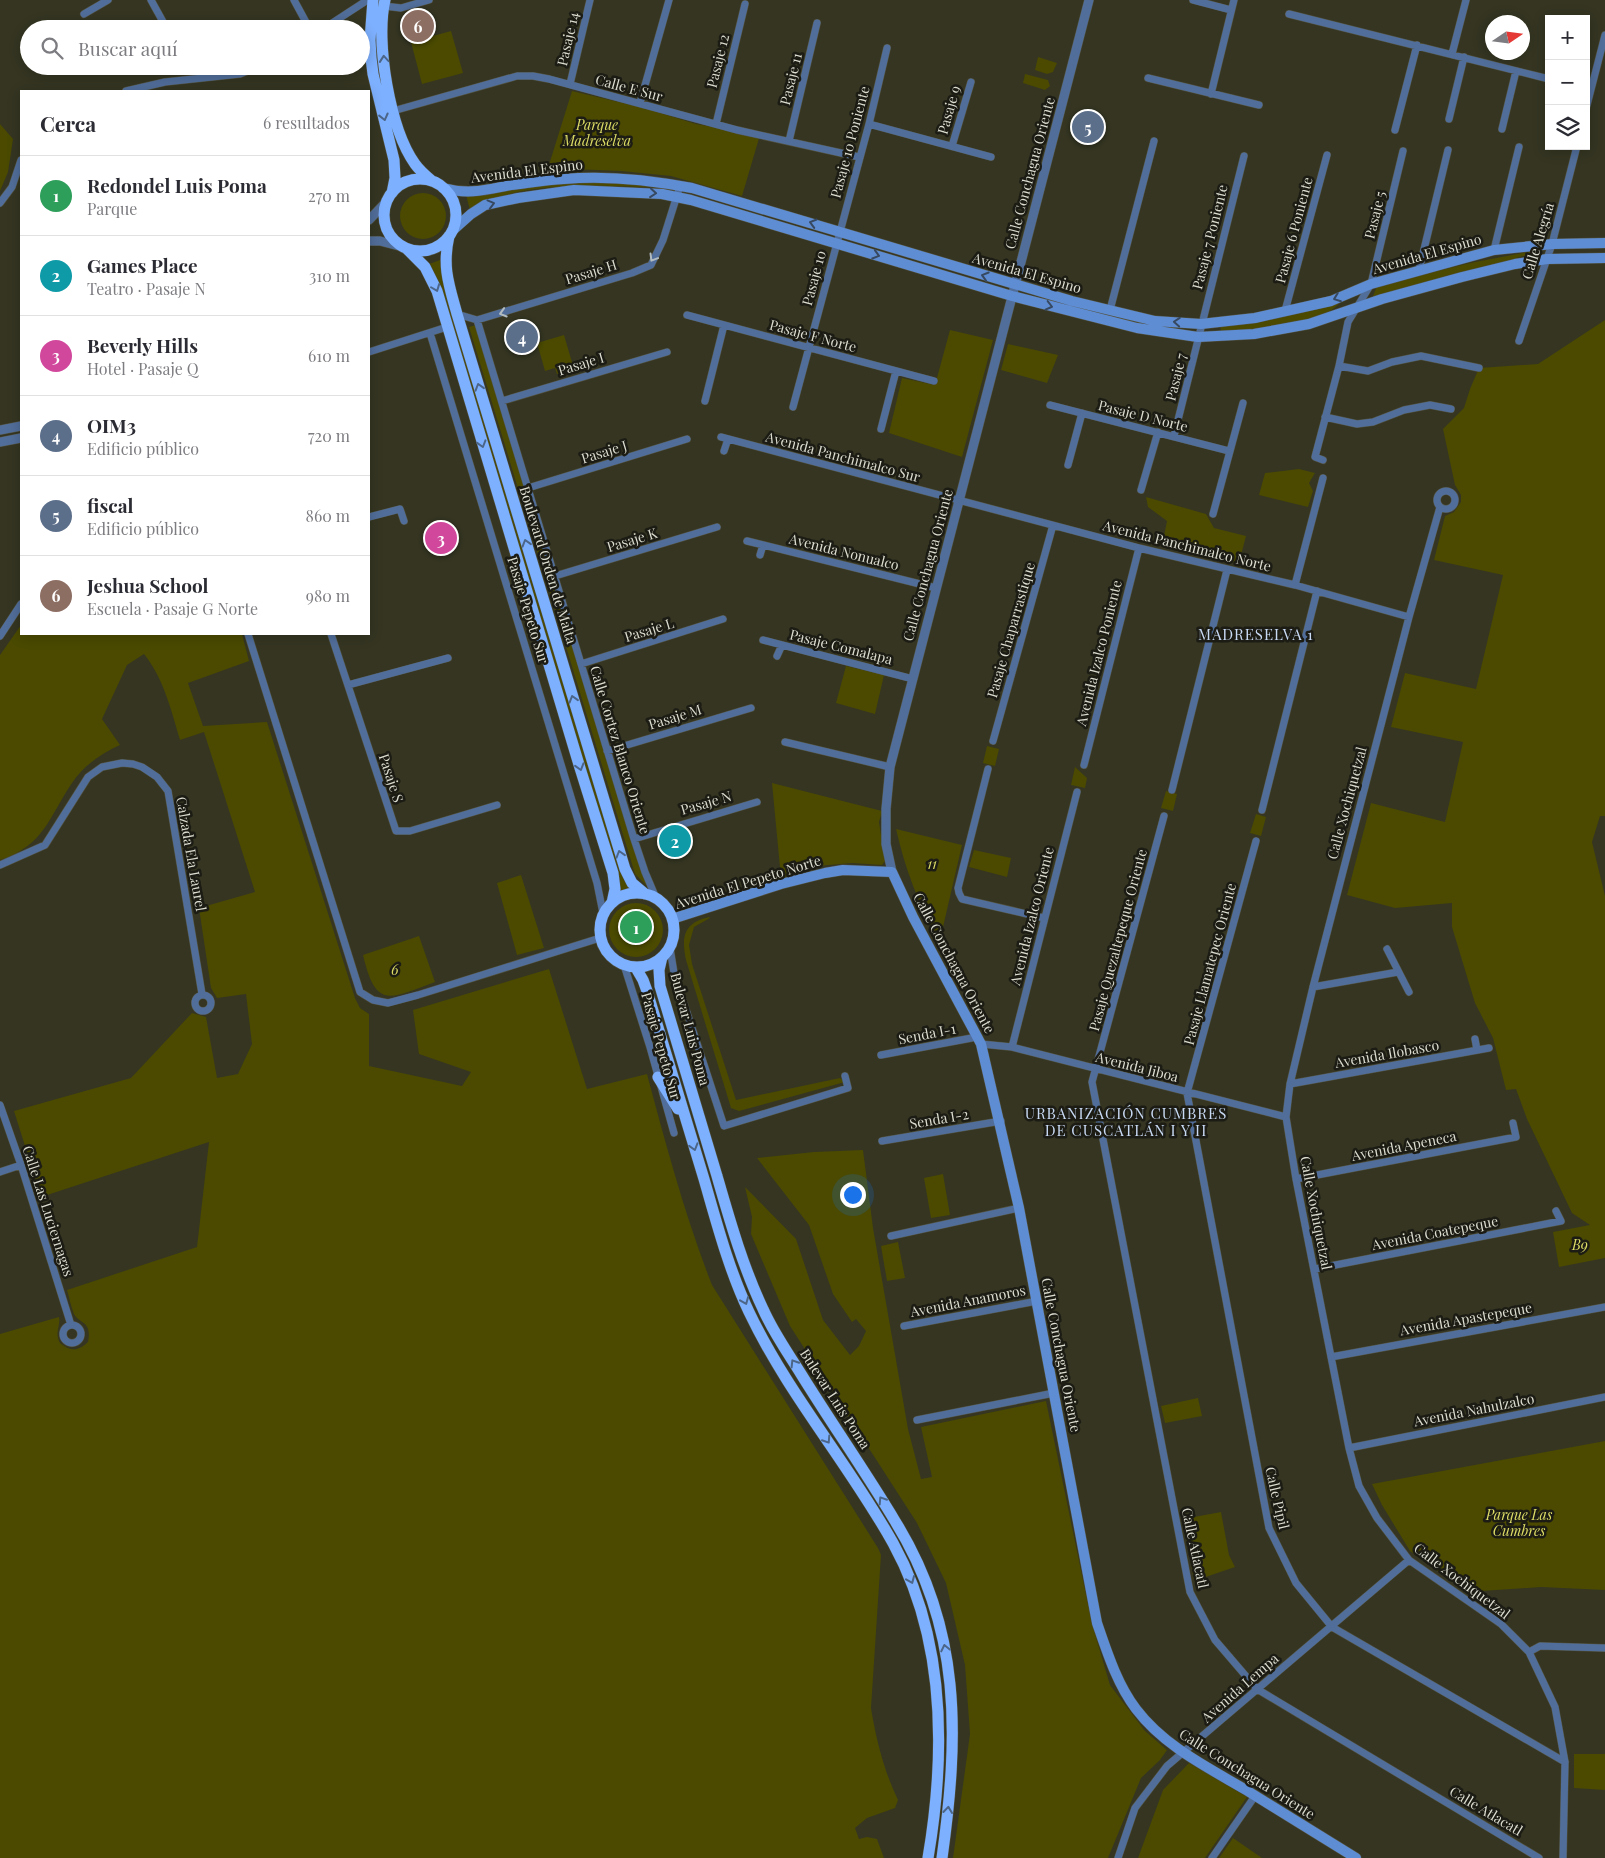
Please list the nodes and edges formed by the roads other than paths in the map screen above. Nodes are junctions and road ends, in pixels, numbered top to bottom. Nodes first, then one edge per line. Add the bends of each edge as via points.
1 (108, 0) edge
2 (151, 0) edge
3 (294, 0) edge
4 (429, 0) edge
5 (590, 0) edge
6 (669, 0) edge
7 (1089, 0) edge
8 (1193, 0) edge
9 (1234, 0) edge
10 (1466, 0) edge
11 (372, 1) edge
12 (384, 3) edge
13 (745, 4) dead end
14 (1231, 10) junction
15 (84, 14) dead end
16 (1289, 14) dead end
17 (162, 20) edge
18 (305, 20) edge
19 (337, 20) edge
20 (817, 23) dead end
21 (1605, 35) edge
22 (1417, 45) junction
23 (887, 48) dead end
24 (1452, 54) junction
25 (1464, 57) junction
26 (1516, 71) junction
27 (231, 75) edge
28 (1148, 78) dead end
29 (1545, 78) edge
30 (971, 82) dead end
31 (570, 84) junction
32 (130, 90) edge
33 (1210, 94) junction
34 (640, 103) junction
35 (1259, 105) dead end
36 (1587, 105) edge
37 (393, 112) junction
38 (1449, 119) dead end
39 (716, 124) junction
40 (869, 124) junction
41 (1395, 130) dead end
42 (1502, 130) dead end
43 (789, 141) junction
44 (1154, 141) dead end
45 (952, 146) junction
46 (1519, 147) dead end
47 (1448, 150) dead end
48 (1576, 150) edge
49 (1403, 151) dead end
50 (1327, 155) dead end
51 (1244, 156) dead end
52 (860, 157) junction
53 (991, 157) dead end
54 (20, 163) edge
55 (438, 185) junction
56 (680, 186) junction
57 (390, 196) junction
58 (677, 197) junction
59 (0, 203) edge
60 (370, 219) edge
61 (840, 231) junction
62 (451, 234) junction
63 (370, 241) edge
64 (836, 243) junction
65 (1605, 243) edge
66 (1552, 244) junction
67 (406, 248) junction
68 (1494, 250) junction
69 (1605, 258) edge
70 (1547, 259) junction
71 (1419, 270) junction
72 (1371, 284) junction
73 (1014, 285) junction
74 (1012, 296) junction
75 (1354, 309) junction
76 (1110, 310) junction
77 (1285, 311) junction
78 (457, 314) junction
79 (687, 315) dead end
80 (477, 320) junction
81 (1201, 324) junction
82 (724, 325) junction
83 (448, 328) junction
84 (430, 333) junction
85 (1198, 336) junction
86 (1519, 341) dead end
87 (808, 348) junction
88 (370, 352) edge
89 (667, 352) dead end
90 (1338, 366) junction
91 (1479, 368) dead end
92 (896, 371) junction
93 (934, 381) dead end
94 (705, 401) dead end
95 (502, 402) junction
96 (792, 403) dead end
97 (1242, 403) dead end
98 (1050, 405) dead end
99 (1451, 409) dead end
100 (1082, 413) junction
101 (1325, 417) junction
102 (20, 426) edge
103 (882, 429) dead end
104 (0, 430) edge
105 (1158, 432) junction
106 (1174, 436) junction
107 (20, 438) edge
108 (687, 439) dead end
109 (0, 442) edge
110 (724, 451) dead end
111 (1229, 452) junction
112 (1323, 460) dead end
113 (1068, 465) dead end
114 (1323, 478) dead end
115 (528, 488) junction
116 (1141, 490) dead end
117 (960, 500) junction
118 (1440, 507) dead end
119 (1213, 514) dead end
120 (370, 517) edge
121 (404, 520) dead end
122 (1053, 525) junction
123 (717, 527) dead end
124 (747, 541) dead end
125 (763, 545) junction
126 (1139, 548) junction
127 (760, 555) dead end
128 (1227, 570) junction
129 (555, 576) junction
130 (1295, 585) junction
131 (936, 588) junction
132 (1317, 591) junction
133 (20, 606) edge
134 (1408, 616) junction
135 (724, 619) dead end
136 (248, 635) edge
137 (331, 635) edge
138 (0, 636) edge
139 (763, 640) dead end
140 (782, 645) junction
141 (777, 656) dead end
142 (448, 658) dead end
143 (581, 664) junction
144 (913, 678) junction
145 (348, 685) junction
146 (751, 708) dead end
147 (994, 741) dead end
148 (785, 742) dead end
149 (607, 751) junction
150 (1084, 765) dead end
151 (890, 767) junction
152 (988, 769) dead end
153 (1172, 790) dead end
154 (1077, 792) dead end
155 (757, 802) dead end
156 (497, 805) dead end
157 (1262, 810) dead end
158 (1164, 816) dead end
159 (634, 839) junction
160 (1256, 841) dead end
161 (0, 865) edge
162 (892, 872) junction
163 (651, 896) junction
164 (612, 903) junction
165 (603, 913) junction
166 (1044, 918) junction
167 (672, 919) junction
168 (600, 938) junction
169 (1387, 949) dead end
170 (666, 952) junction
171 (630, 966) junction
172 (1398, 972) junction
173 (1312, 987) junction
174 (1409, 992) dead end
175 (202, 994) dead end
176 (1475, 1039) dead end
177 (979, 1041) junction
178 (1012, 1047) junction
179 (1489, 1048) dead end
180 (1477, 1050) junction
181 (880, 1055) dead end
182 (1096, 1070) junction
183 (845, 1076) dead end
184 (658, 1077) junction
185 (1290, 1084) junction
186 (1187, 1093) junction
187 (0, 1105) edge
188 (1286, 1117) junction
189 (1000, 1121) junction
190 (686, 1122) junction
191 (1513, 1123) dead end
192 (674, 1133) dead end
193 (882, 1141) dead end
194 (21, 1165) junction
195 (0, 1172) edge
196 (1296, 1179) junction
197 (1019, 1208) junction
198 (1556, 1211) dead end
199 (891, 1236) dead end
200 (1315, 1269) junction
201 (1037, 1301) junction
202 (1605, 1307) edge
203 (71, 1325) dead end
204 (904, 1326) dead end
205 (1331, 1357) junction
206 (1054, 1393) junction
207 (1605, 1397) edge
208 (917, 1420) dead end
209 (1349, 1448) junction
210 (1409, 1560) junction
211 (1332, 1627) junction
212 (1605, 1648) edge
213 (1529, 1652) junction
214 (1257, 1689) junction
215 (1184, 1753) junction
216 (1565, 1762) junction
217 (1255, 1796) junction
218 (928, 1858) edge
219 (942, 1858) edge
220 (1118, 1858) edge
221 (1212, 1858) edge
222 (1356, 1858) edge
223 (1539, 1858) edge
224 (1563, 1858) edge

1 - 15 street
2 - 17 street
3 - 18 street
4 - 12 street via 401,8
5 - 31 street, Pasaje 14
6 - 34 street
7 - 73 street, Calle Conchagua Oriente
8 - 14 street
9 - 14 street
10 - 24 street
11 - 19 street via 366,1
11 -> 57 highway via 373,74 394,160 395,178
37 -> 12 highway via 382,43
13 - 39 street, Pasaje 12
14 - 33 street
16 - 22 street
20 - 43 street, Pasaje 11
21 - 36 street
22 - 24 street
22 - 41 street
23 - 40 street, Pasaje 10 Poniente
24 - 25 street
25 - 26 street
25 - 38 street
26 - 29 street
26 - 42 street
27 - 32 street via 165,82
28 - 33 street
30 - 45 street, Pasaje 9
31 - 34 street, Calle E Sur
31 - 37 street, Calle E Sur via 517,76
33 - 35 street
34 - 39 street, Calle E Sur
37 - 55 highway via 410,155 421,171
39 - 43 street, Calle E Sur
40 - 45 street
40 - 52 street, Pasaje 10 Poniente
43 - 52 street, Calle E Sur
44 - 76 street
45 - 53 street
46 - 68 street
47 - 71 street
48 - 66 street, Calle Alegría
49 - 72 street, Pasaje 5
50 - 77 street, Pasaje 6 Poniente
51 - 81 street, Pasaje 7 Poniente
52 - 61 street, Pasaje 10 Poniente
54 - 59 street via 12,187
55 - 56 main road, Avenida El Espino via 458,192 475,192 563,179 616,177
55 - 57 highway via 422,180 410,181 399,186
55 - 62 highway via 451,197 455,208 456,220
56 - 58 street, Pasaje H
61 -> 56 main road, Avenida El Espino
57 - 60 street
57 - 67 highway via 384,215 386,228 393,239
62 -> 58 main road, Avenida El Espino via 485,205 518,198 574,190 629,191
58 - 64 main road, Avenida El Espino
58 -> 80 street, Pasaje H via 663,240 651,264 632,273
61 - 64 street, Pasaje 10 Poniente
73 -> 61 main road, Avenida El Espino
62 - 67 highway via 441,245 429,250
62 - 78 highway, Boulevard Orden de Malta via 446,251 446,276
63 - 67 street
64 -> 74 main road, Avenida El Espino
64 - 87 street, Pasaje 10
65 - 66 main road, Avenida El Espino
66 - 68 main road, Avenida El Espino
66 - 70 street, Calle Alegría
67 -> 83 highway, Boulevard Orden de Malta via 431,278
68 - 71 main road, Avenida El Espino
69 - 70 main road, Avenida El Espino
70 - 75 main road, Avenida El Espino via 1462,277
70 - 86 street, Calle Alegría
71 - 72 main road, Avenida El Espino
72 - 75 street, Pasaje 5
72 -> 77 main road, Avenida El Espino via 1331,301
73 - 74 street, Calle Conchagua Oriente
73 - 76 main road, Avenida El Espino
74 -> 85 main road, Avenida El Espino via 1137,328
74 - 117 street, Calle Conchagua Oriente
75 - 85 main road, Avenida El Espino via 1309,324 1254,334
75 - 90 street, Pasaje 5
81 -> 76 main road, Avenida El Espino via 1155,321
77 - 81 main road, Avenida El Espino
78 - 80 street
163 -> 78 highway, Boulevard Orden de Malta via 632,883 625,869
79 - 82 street, Pasaje F Norte
80 - 95 street, Calle Cortez Blanco Oriente
81 - 85 street, Pasaje 7
82 - 87 street, Pasaje F Norte
82 - 94 street
83 - 84 street
83 -> 164 highway, Boulevard Orden de Malta via 613,873 615,889
84 - 88 street
84 - 165 street, Pasaje Pepeto Sur via 597,883
85 - 106 street, Pasaje 7
87 - 92 street, Pasaje F Norte
87 - 96 street, Pasaje 10
89 - 95 street, Pasaje I
90 - 91 street via 1368,371 1421,356
90 - 101 street, Pasaje 5
92 - 93 street, Pasaje F Norte
92 - 103 street
95 - 115 street, Calle Cortez Blanco Oriente
97 - 111 street
98 - 100 street, Pasaje D Norte
99 - 101 street via 1430,404 1357,424
100 - 105 street, Pasaje D Norte
100 - 113 street
101 - 112 street, Pasaje 5 via 1315,457
102 - 104 street
105 - 106 street, Pasaje D Norte
105 - 116 street
106 - 111 street, Pasaje D Norte
107 - 109 street
108 - 115 street, Pasaje J
110 - 117 street, Avenida Panchimalco Sur via 724,438
111 - 119 street
114 - 130 street
115 - 129 street, Calle Cortez Blanco Oriente
117 - 122 street, Avenida Panchimalco Norte
117 - 131 street, Calle Conchagua Oriente
118 - 134 street, Calle Xochiquetzal
120 - 121 street via 399,506
122 - 126 street, Avenida Panchimalco Norte
122 - 147 street, Pasaje Chaparrastique
123 - 129 street, Pasaje K
124 - 125 street, Avenida Nonualco
125 - 127 street
125 - 131 street, Avenida Nonualco
126 - 128 street, Avenida Panchimalco Norte
126 - 150 street, Avenida Izalco Poniente
128 - 130 street, Avenida Panchimalco Norte
128 - 153 street
129 - 143 street, Calle Cortez Blanco Oriente
130 - 132 street, Avenida Panchimalco Norte
131 - 144 street, Calle Conchagua Oriente
132 - 134 street, Avenida Panchimalco Norte
132 - 157 street
133 - 138 street
134 - 173 street, Calle Xochiquetzal
135 - 143 street, Pasaje L
136 - 168 street via 360,992 388,1004
137 - 145 street, Pasaje S
139 - 140 street, Pasaje Comalapa
140 - 141 street
140 - 144 street, Pasaje Comalapa
142 - 145 street
143 - 149 street, Calle Cortez Blanco Oriente
144 - 151 street, Calle Conchagua Oriente
145 - 156 street, Pasaje S via 396,831 410,831
146 - 149 street, Pasaje M
148 - 151 street
149 - 159 street, Calle Cortez Blanco Oriente
151 - 162 street, Calle Conchagua Oriente via 886,844
152 - 166 street via 959,893 962,899
154 - 166 street, Avenida Izalco Oriente
155 - 159 street, Pasaje N
158 - 182 street, Pasaje Quezaltepeque Oriente
159 - 163 street, Calle Cortez Blanco Oriente
160 - 186 street, Pasaje Llamatepec Oriente
161 - 175 street, Calzada Ela Laurel via 45,844 88,777 102,768 122,763 142,767 157,777 168,791
162 - 167 main road, Avenida El Pepeto Norte via 843,870 825,873
162 - 177 main road, Calle Conchagua Oriente
163 - 164 highway via 630,893
163 - 167 highway via 668,909
164 - 165 highway
165 - 168 highway
166 - 178 street, Avenida Izalco Oriente
167 - 170 highway via 674,931
168 - 171 highway via 608,955
169 - 172 street
170 - 171 highway via 647,966
170 - 183 street via 724,1126 848,1088
219 -> 170 highway, Bulevar Luis Poma via 953,1727 947,1655 936,1610 923,1573 900,1528 776,1334 756,1294 660,986 659,970
171 - 184 street, Pasaje Pepeto Sur
171 - 190 highway, Bulevar Luis Poma via 643,980 647,991
172 - 173 street
172 - 174 street
173 - 185 street, Calle Xochiquetzal
176 - 180 street
177 - 178 street, Avenida Jiboa
177 - 181 street, Senda I-1
177 - 189 main road, Calle Conchagua Oriente
178 - 182 street, Avenida Jiboa
179 - 180 street, Avenida Ilobasco
180 - 185 street, Avenida Ilobasco
182 - 186 street, Avenida Jiboa
182 - 214 street, Calle Atlacatl via 1092,1082 1190,1592 1215,1640
184 - 190 highway
184 - 192 street, Pasaje Pepeto Sur
185 - 188 street, Calle Xochiquetzal
186 - 188 street, Avenida Jiboa
186 - 211 street, Calle Pipil via 1269,1528 1296,1583
187 - 194 street, Calle Las Luciernagas
188 - 196 street, Calle Xochiquetzal
189 - 193 street, Senda I-2
189 - 197 main road, Calle Conchagua Oriente
190 -> 218 highway, Bulevar Luis Poma via 730,1265 749,1312 784,1374 887,1533 910,1576 921,1606 933,1660 939,1719 938,1775
191 - 196 street, Avenida Apeneca via 1516,1137
194 - 195 street
194 - 203 street, Calle Las Luciernagas
196 - 200 street, Calle Xochiquetzal
197 - 199 street
197 - 201 main road, Calle Conchagua Oriente
198 - 200 street, Avenida Coatepeque via 1561,1221
200 - 205 street, Calle Xochiquetzal
201 - 204 street, Avenida Anamoros
201 - 206 main road, Calle Conchagua Oriente
202 - 205 street, Avenida Apastepeque
205 - 209 street, Calle Xochiquetzal
206 - 208 street
206 - 215 main road, Calle Conchagua Oriente via 1097,1623 1108,1657 1136,1709
207 - 209 street, Avenida Nahulzalco
209 - 210 street, Calle Xochiquetzal via 1359,1486 1377,1518
210 - 211 street, Avenida Lempa
210 - 213 street, Calle Xochiquetzal via 1501,1624
211 - 214 street, Avenida Lempa
211 - 216 street, Calle Pipil
212 - 213 street via 1540,1646
213 - 216 street, Calle Xochiquetzal via 1555,1707
214 - 215 street, Avenida Lempa
214 - 223 street, Calle Atlacatl
215 - 217 main road, Calle Conchagua Oriente
215 - 220 street, Avenida Lempa via 1167,1766 1135,1808
216 - 224 street, Calle Xochiquetzal
217 - 221 street
217 - 222 main road, Calle Conchagua Oriente

